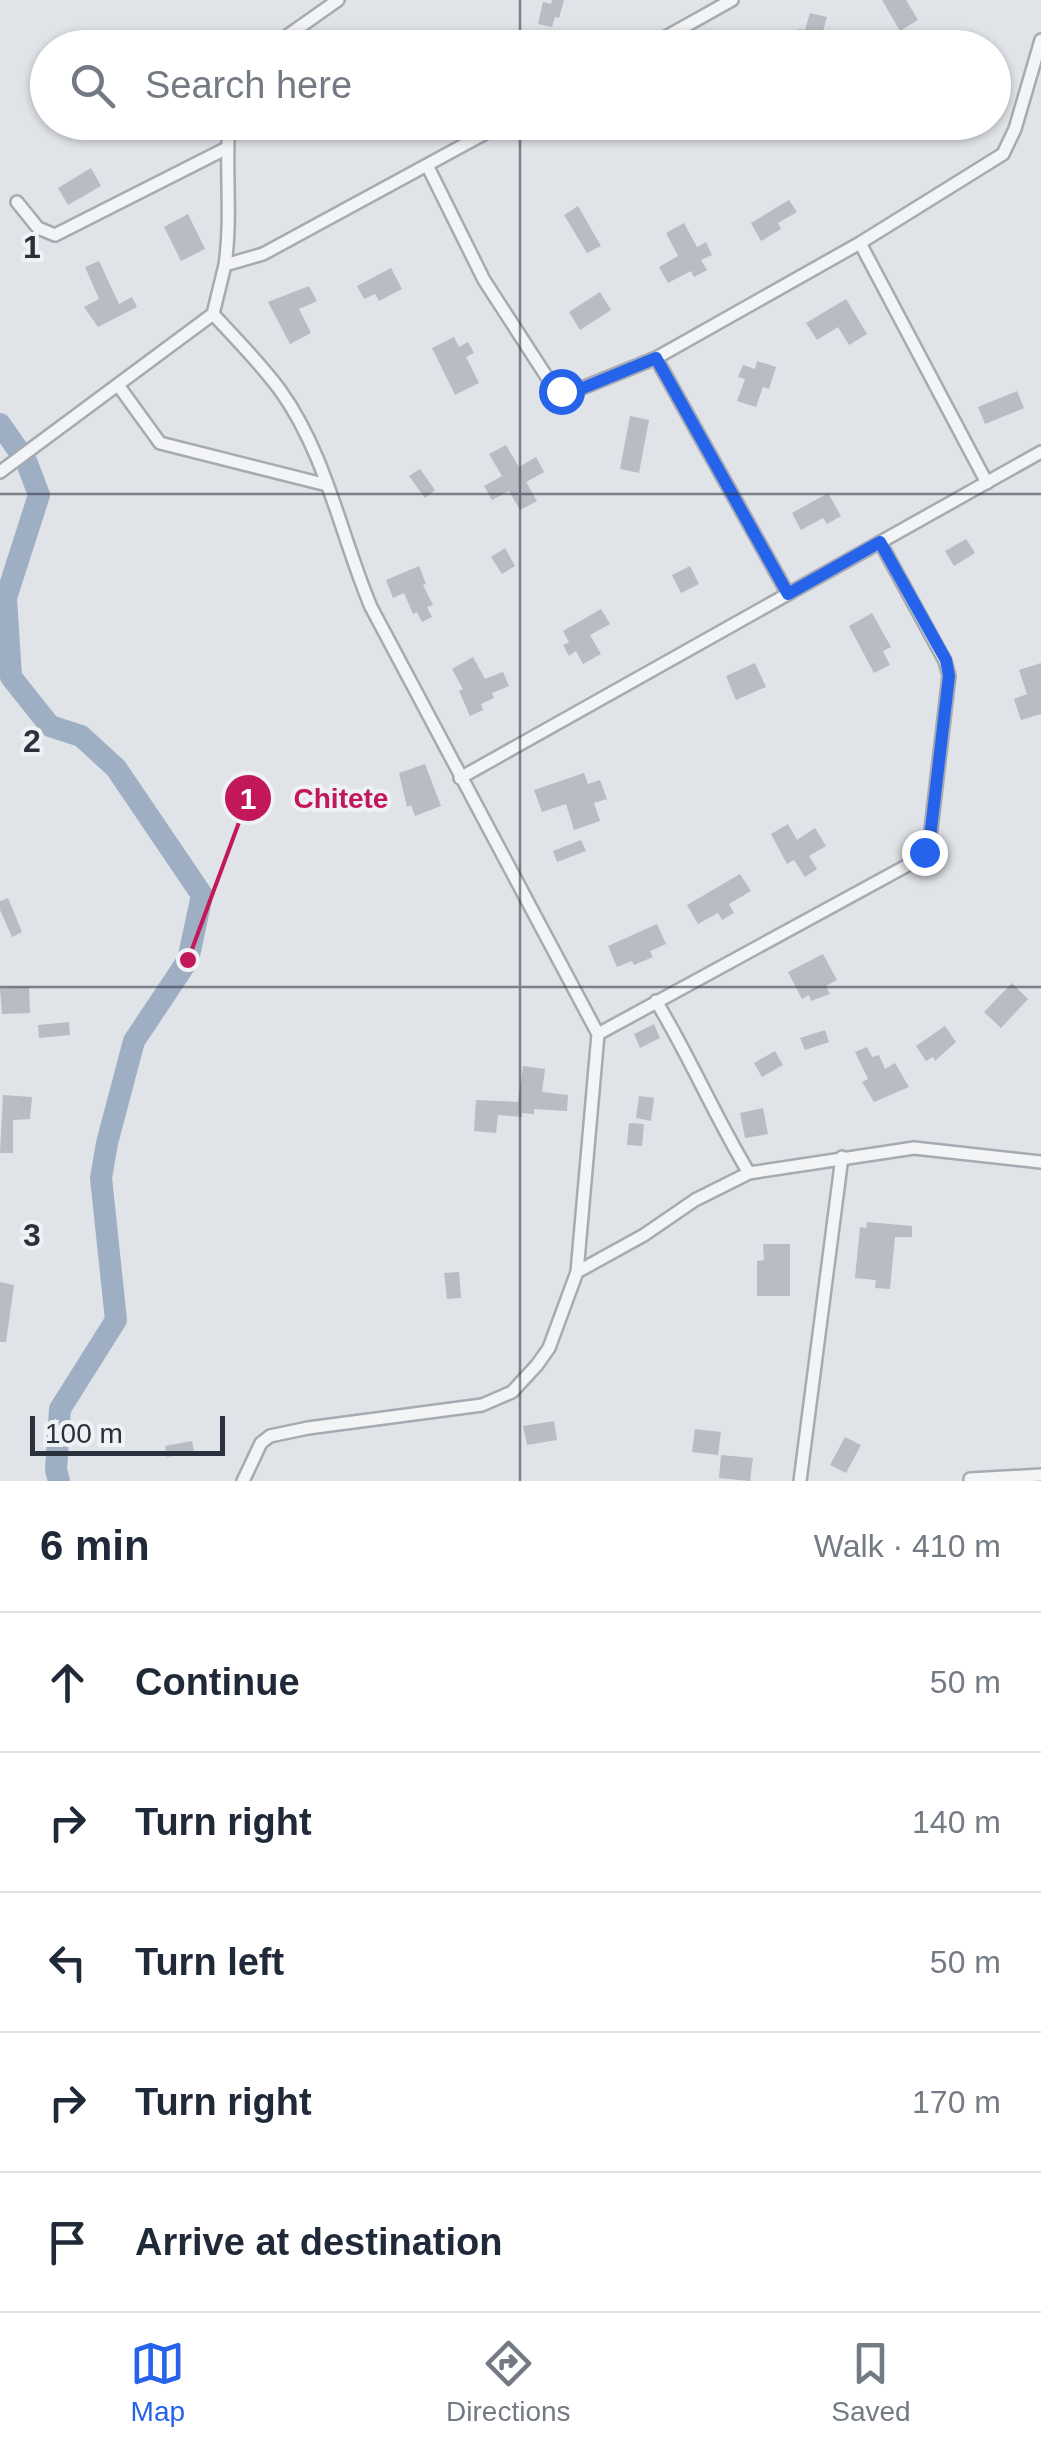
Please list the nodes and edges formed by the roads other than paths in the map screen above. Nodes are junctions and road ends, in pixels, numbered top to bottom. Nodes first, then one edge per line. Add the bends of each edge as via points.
1 (338, 0) edge
2 (732, 0) edge
3 (296, 30) edge
4 (678, 30) edge
5 (1041, 40) edge
6 (1011, 137) edge
7 (228, 140) edge
8 (473, 140) edge
9 (1010, 140) edge
10 (227, 148) junction
11 (427, 165) junction
12 (17, 202) dead end
13 (860, 243) junction
14 (224, 265) junction
15 (213, 314) junction
16 (656, 358) junction
17 (118, 385) junction
18 (1041, 452) edge
19 (2, 470) edge
20 (987, 483) junction
21 (327, 484) junction
22 (880, 542) junction
23 (788, 594) junction
24 (460, 778) junction
25 (656, 1001) junction
26 (598, 1034) junction
27 (842, 1156) junction
28 (1041, 1162) edge
29 (748, 1173) junction
30 (577, 1272) junction
31 (1041, 1475) edge
32 (970, 1480) edge
33 (243, 1481) edge
34 (800, 1481) edge

1 - 3 street
2 - 4 street
5 - 6 street
7 - 10 street
8 - 11 street
9 - 13 street via 1003,154
10 - 12 street via 55,236 38,228
10 - 14 street
11 - 14 street via 263,254
11 - 16 street via 484,280 554,388 578,390
13 - 16 street
13 - 20 street
14 - 15 street
15 - 17 street
15 - 21 street via 281,392
16 - 23 street
17 - 19 street
17 - 21 street via 160,443
18 - 20 street
20 - 22 street
21 - 24 street via 371,607
22 - 23 street
22 - 25 street via 949,676 924,852
23 - 24 street
24 - 26 street
25 - 26 street
25 - 29 street
26 - 30 street
27 - 28 street via 914,1148
27 - 29 street
27 - 34 street
29 - 30 street
30 - 33 street via 549,1348 512,1392 482,1405 280,1432 261,1443
31 - 32 street

